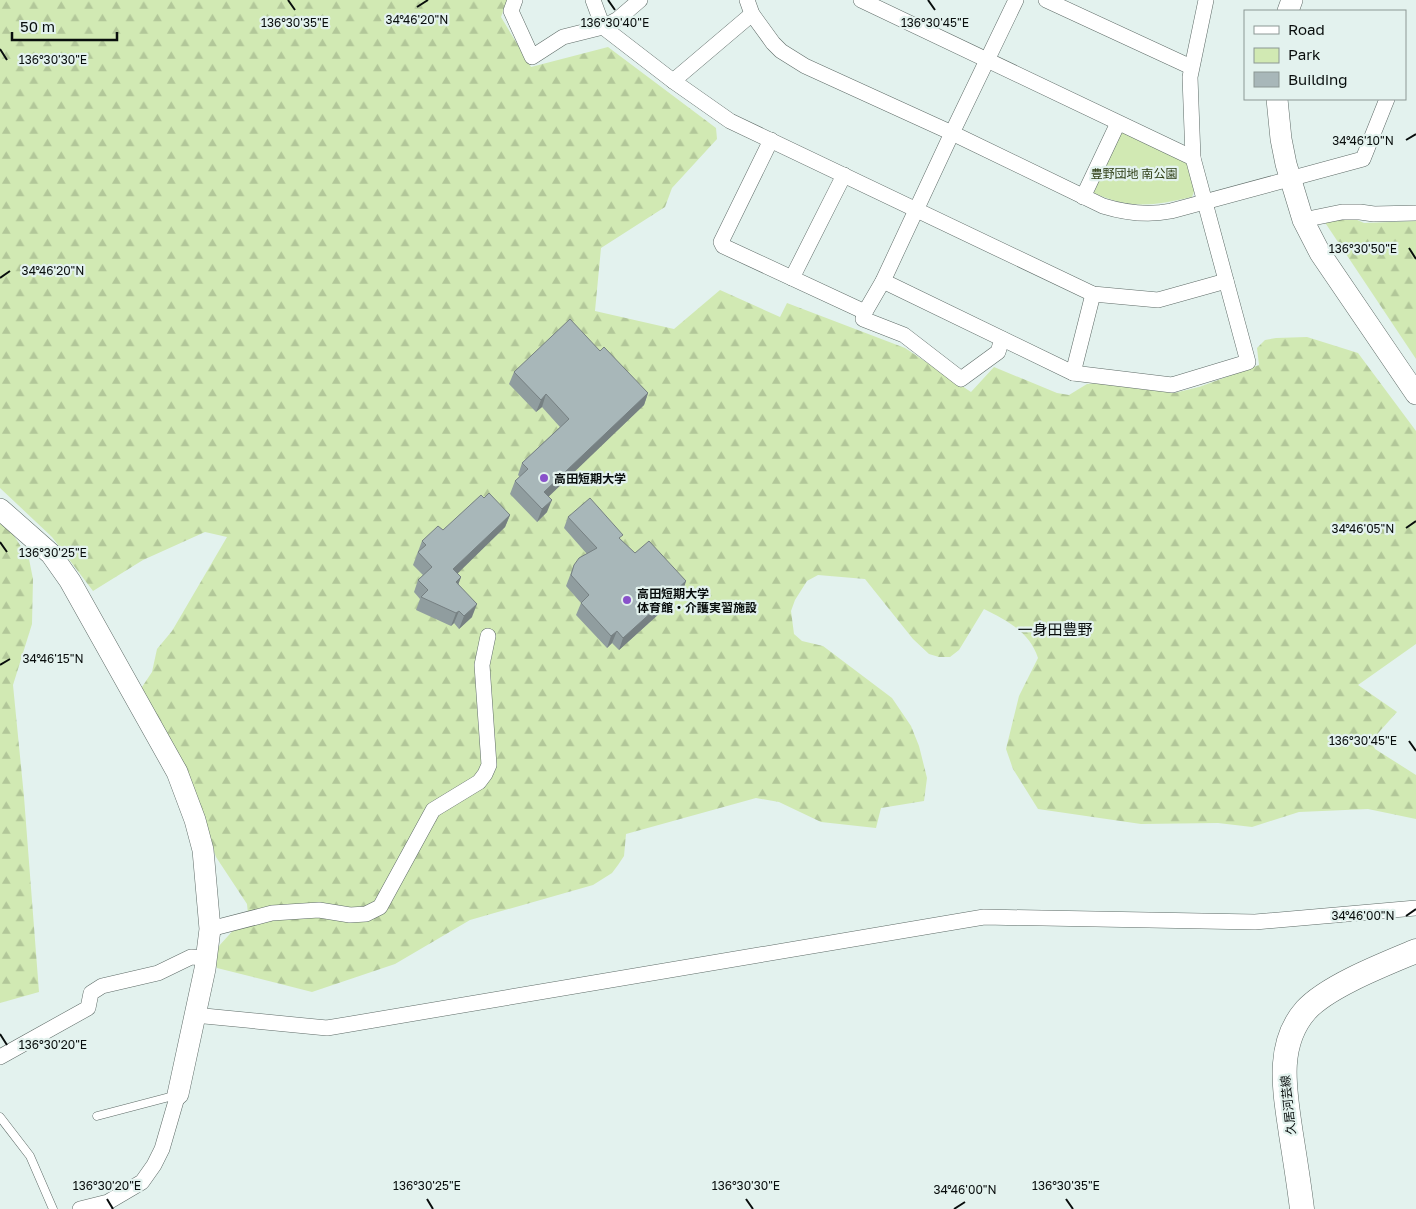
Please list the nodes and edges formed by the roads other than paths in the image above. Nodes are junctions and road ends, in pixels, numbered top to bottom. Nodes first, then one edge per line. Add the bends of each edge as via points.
1 (515, 0) edge
2 (593, 0) edge
3 (640, 0) edge
4 (861, 0) edge
5 (1016, 0) edge
6 (1046, 0) edge
7 (1206, 0) edge
8 (749, 7) edge
9 (603, 27) junction
10 (987, 61) junction
11 (1191, 67) junction
12 (673, 81) junction
13 (1277, 100) edge
14 (1386, 100) edge
15 (1118, 123) junction
16 (952, 133) junction
17 (771, 140) junction
18 (1193, 158) junction
19 (844, 175) junction
20 (1289, 178) junction
21 (1082, 197) junction
22 (1206, 202) junction
23 (916, 209) junction
24 (1416, 213) edge
25 (1302, 220) junction
26 (792, 278) junction
27 (883, 281) junction
28 (1226, 281) junction
29 (1093, 294) junction
30 (865, 312) junction
31 (1002, 339) junction
32 (1073, 373) junction
33 (1416, 394) edge
34 (0, 509) edge
35 (488, 636) dead end
36 (1416, 908) edge
37 (210, 929) junction
38 (1416, 951) edge
39 (206, 958) junction
40 (194, 1015) junction
41 (0, 1058) edge
42 (178, 1094) junction
43 (0, 1116) edge
44 (96, 1116) dead end
45 (53, 1209) edge
46 (80, 1209) edge
47 (1302, 1209) edge

1 - 9 street via 511,11 532,57 563,37
2 - 9 street
3 - 9 street
4 - 10 street
5 - 10 street
6 - 11 street
7 - 11 street
8 - 12 street
8 - 16 street via 758,25 777,47 805,66
9 - 12 street
10 - 15 street
10 - 16 street
11 - 18 street
12 - 17 street via 730,121
13 - 20 street
14 - 20 street via 1362,159
15 - 18 street
15 - 21 street
16 - 21 street
16 - 23 street
17 - 19 street
17 - 26 street via 721,242 723,246
18 - 22 street
19 - 23 street
19 - 26 street
20 - 22 street
20 - 25 street
21 - 22 street via 1103,206 1142,214 1160,214
22 - 28 street
23 - 27 street
23 - 29 street
24 - 25 street via 1342,212
25 - 33 street via 1320,253
26 - 30 street
27 - 30 street
27 - 31 street
28 - 29 street via 1158,300
28 - 32 street via 1248,362 1172,385
29 - 32 street
30 - 31 street via 863,319 904,334 961,379 998,352
31 - 32 street
34 - 37 street via 51,554 70,581 177,772 203,850
35 - 37 street via 482,665 488,764 479,782 433,810 380,907 366,914 350,915 320,910 272,913
36 - 40 street via 1256,922 984,916 329,1028
37 - 39 street
38 - 47 main road, 久居河芸線 via 1325,996 1307,1009 1288,1040 1284,1089
39 - 40 street
39 - 41 street via 191,957 158,973 102,986 91,993 88,1008
40 - 42 street
42 - 44 lane
42 - 46 street via 162,1150 142,1182 108,1202
43 - 45 lane via 30,1156

